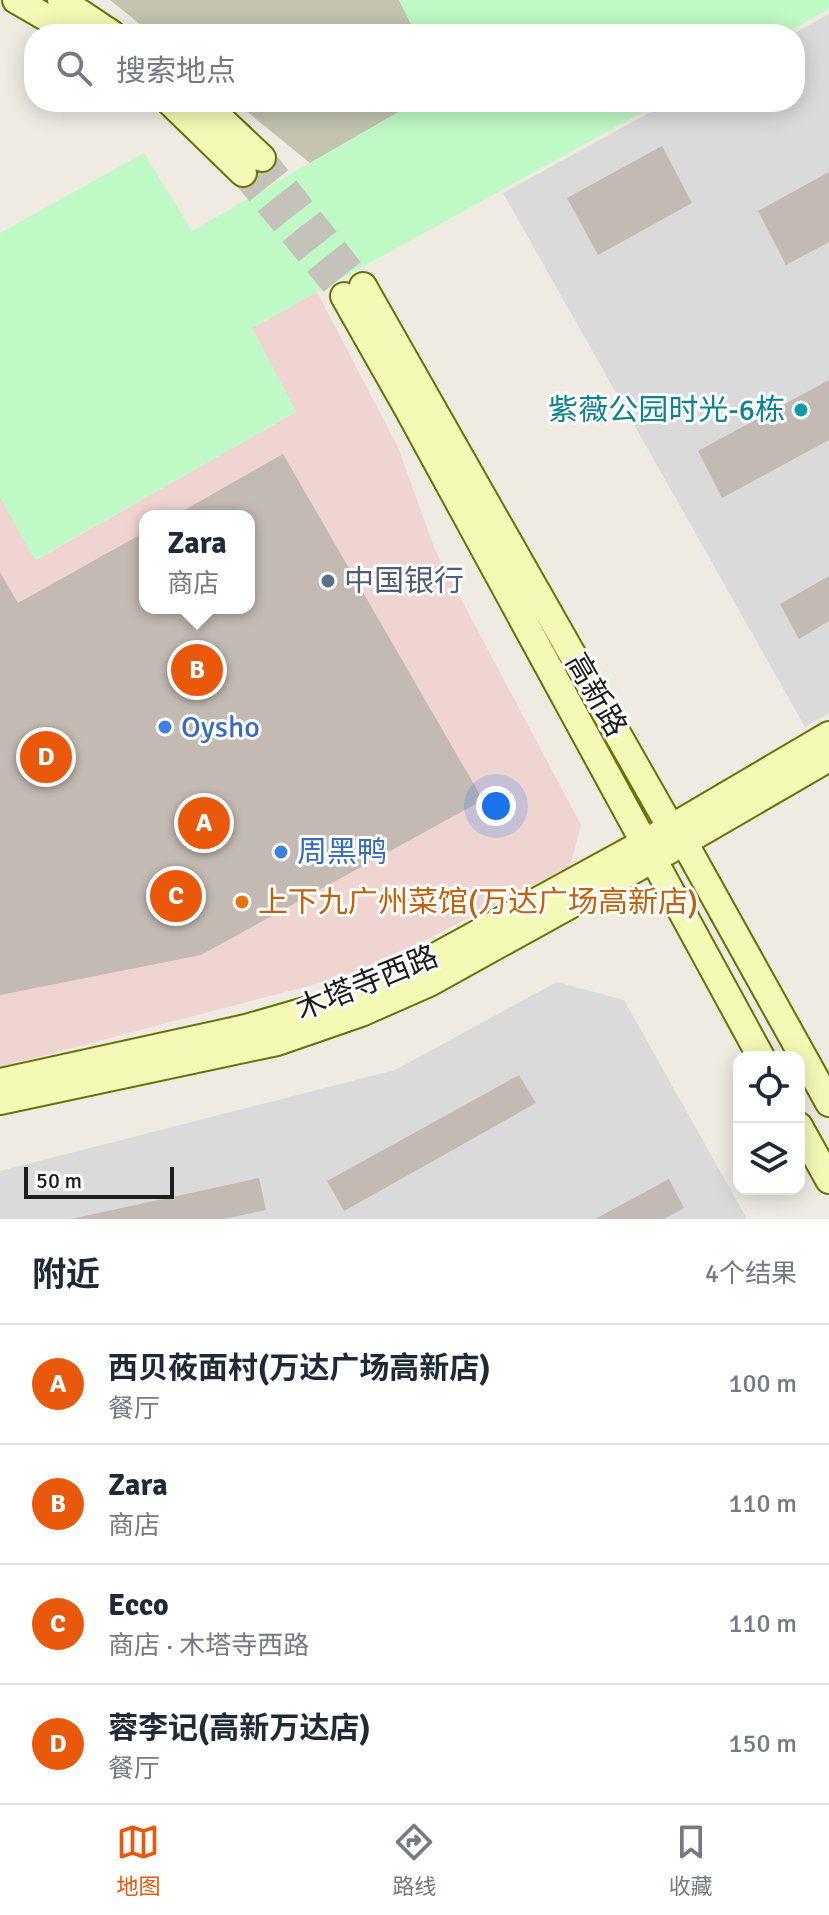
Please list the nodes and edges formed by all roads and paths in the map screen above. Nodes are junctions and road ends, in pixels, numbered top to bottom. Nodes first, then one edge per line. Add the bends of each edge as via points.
1 (16, 0) edge
2 (61, 0) edge
3 (58, 24) edge
4 (97, 24) edge
5 (183, 112) edge
6 (211, 112) edge
7 (829, 735) edge
8 (829, 758) edge
9 (677, 835) junction
10 (649, 850) junction
11 (758, 1051) edge
12 (0, 1082) edge
13 (0, 1101) edge
14 (829, 1103) edge
15 (805, 1137) edge
16 (829, 1180) edge

1 - 3 main road
2 - 4 main road
5 - 6 main road via 253,165
7 - 9 main road, 木塔寺西路
8 - 9 main road, 木塔寺西路
9 - 10 main road, 木塔寺西路
9 - 10 main road, 高新路 via 353,291
9 - 14 main road, 高新路
10 - 11 main road, 高新路
10 - 12 main road, 木塔寺西路 via 336,1002 246,1028
10 - 13 main road, 木塔寺西路 via 429,983 361,1013 277,1042
15 - 16 main road

